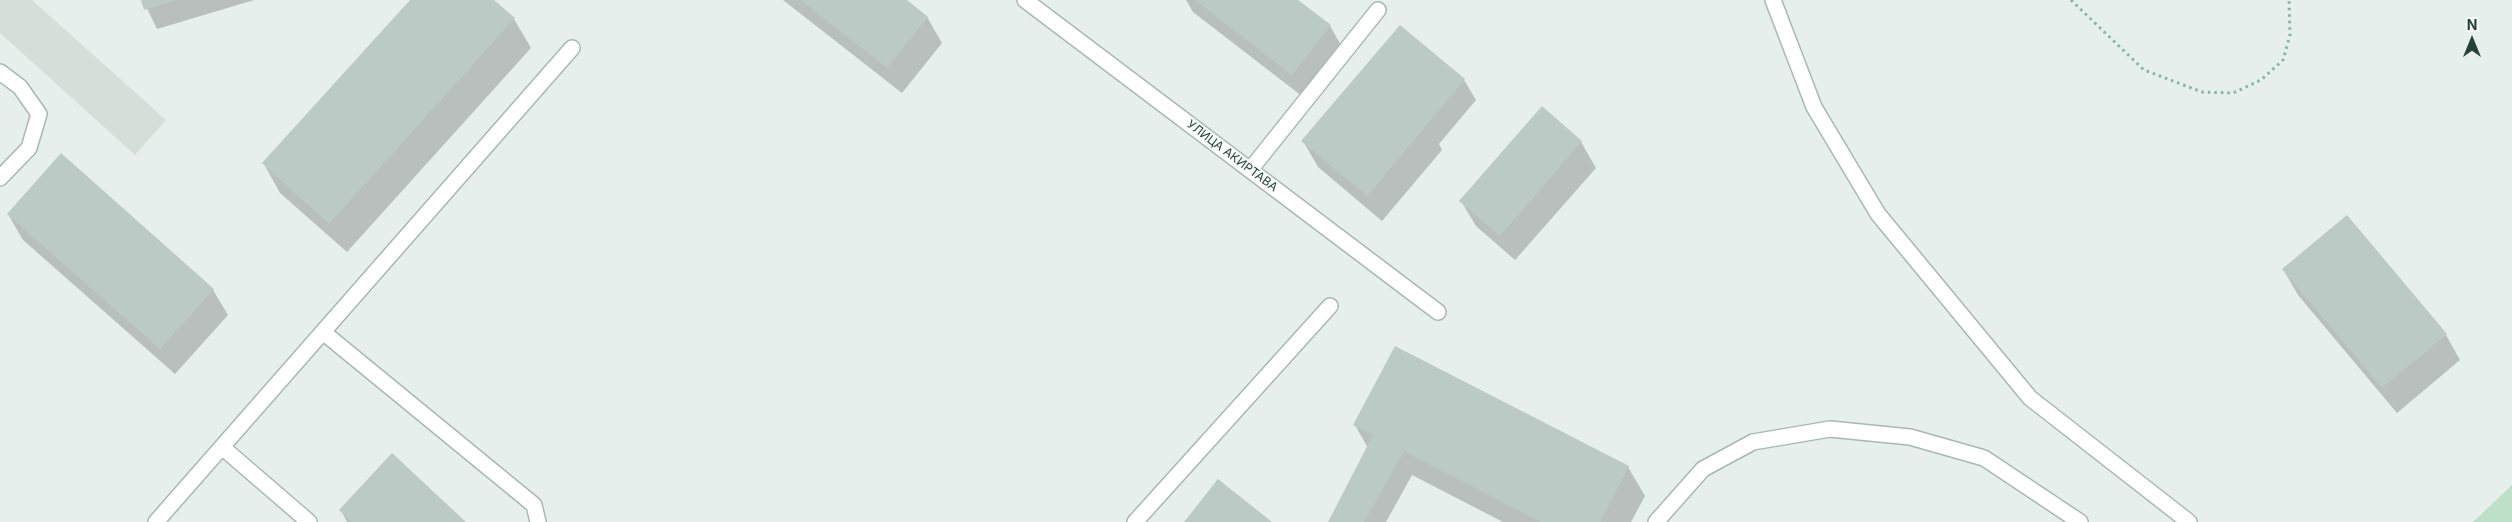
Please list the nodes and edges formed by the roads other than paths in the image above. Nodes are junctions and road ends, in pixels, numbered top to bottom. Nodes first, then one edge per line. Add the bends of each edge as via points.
1 (1025, 0) edge
2 (1774, 0) edge
3 (1378, 10) dead end
4 (572, 48) dead end
5 (0, 72) edge
6 (1250, 170) junction
7 (0, 178) edge
8 (1330, 306) dead end
9 (1438, 312) dead end
10 (323, 332) junction
11 (222, 447) junction
12 (156, 522) edge
13 (309, 522) edge
14 (538, 522) edge
15 (1135, 522) edge
16 (1656, 522) edge
17 (2080, 522) edge
18 (2188, 522) edge

1 - 6 street, УЛИЦА АКИРТАВА
2 - 18 street via 1814,107 1878,214 2030,398
3 - 6 street
4 - 10 street
5 - 7 street via 20,87 39,114 29,148
6 - 9 street, УЛИЦА АКИРТАВА
8 - 15 street
10 - 11 street
10 - 14 street via 534,505
11 - 12 street
11 - 13 street
16 - 17 street via 1703,469 1753,442 1830,429 1910,437 1984,458

